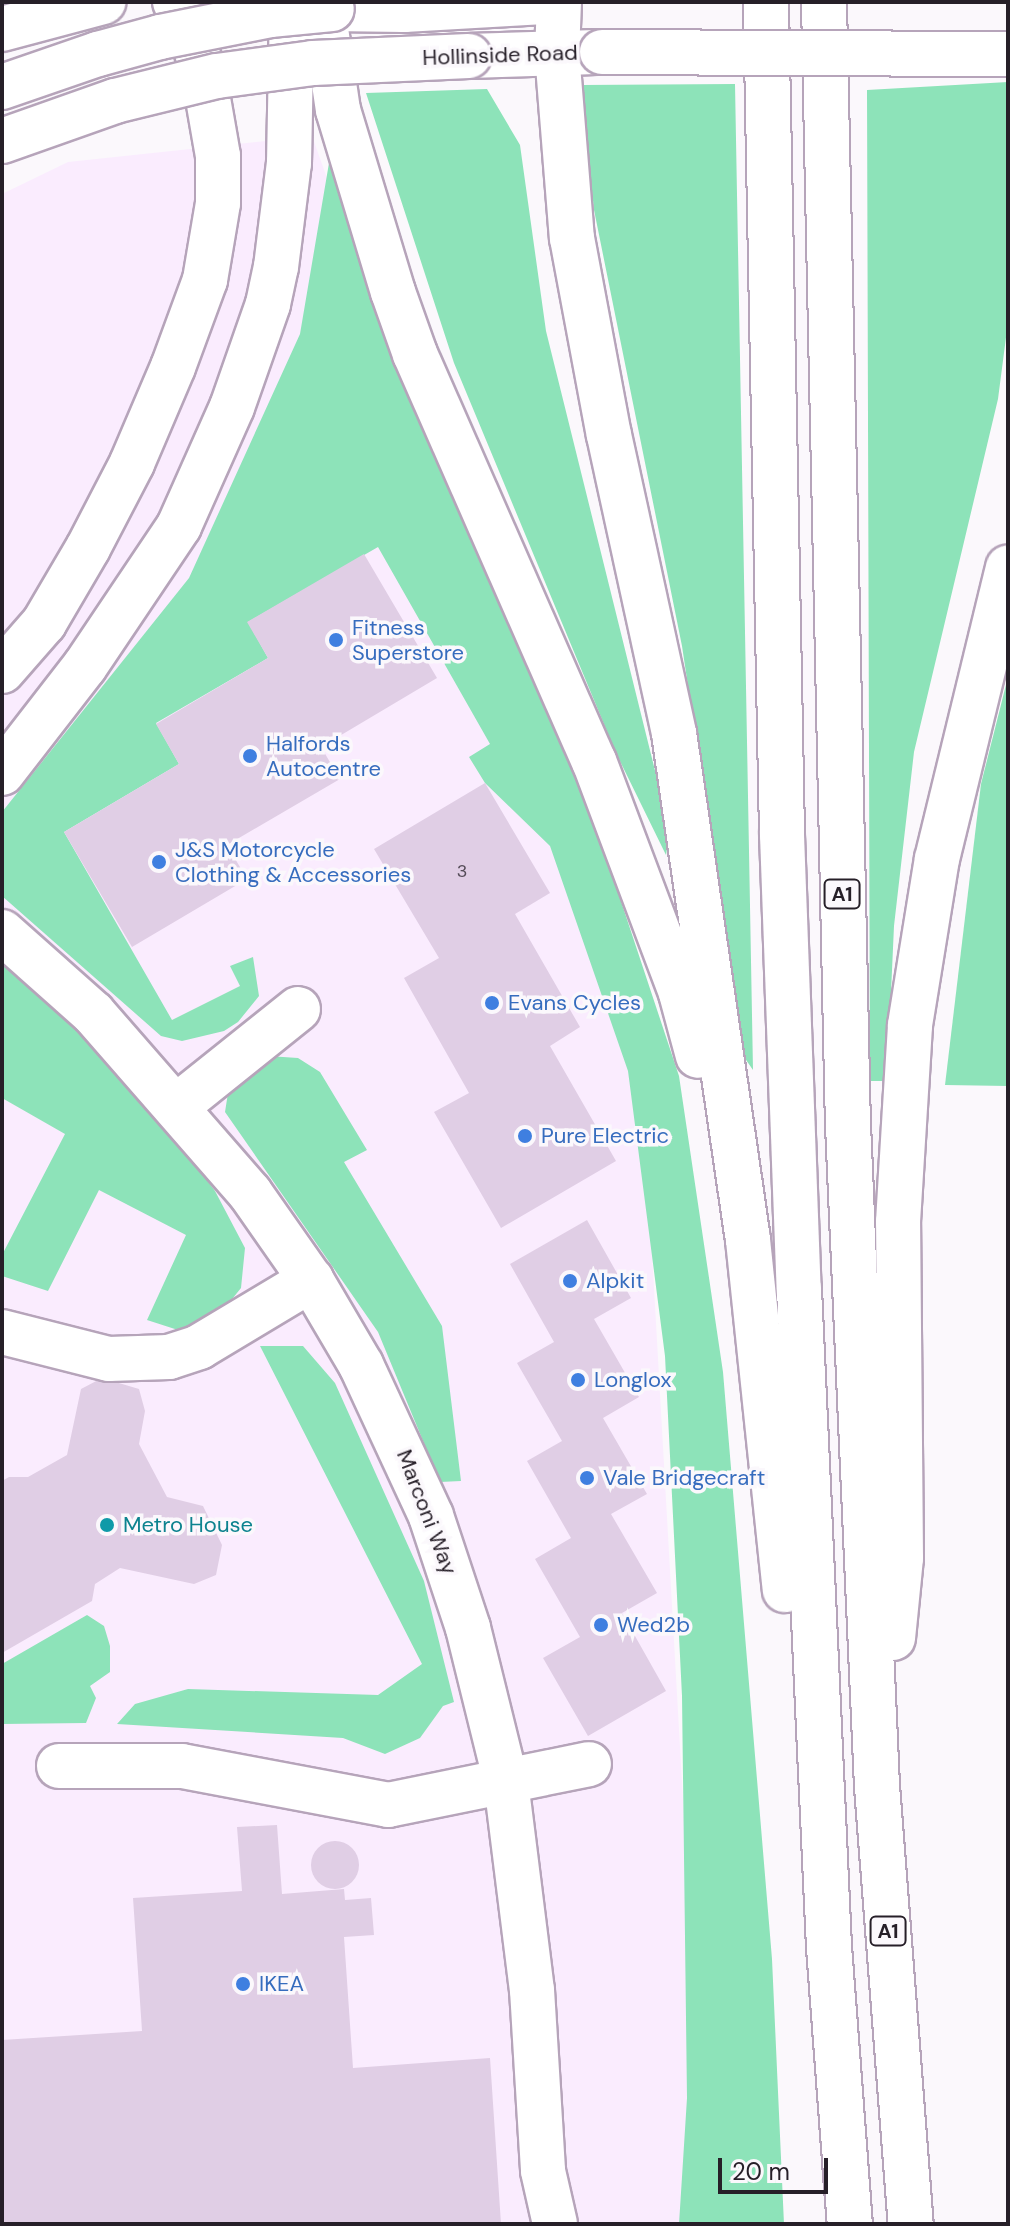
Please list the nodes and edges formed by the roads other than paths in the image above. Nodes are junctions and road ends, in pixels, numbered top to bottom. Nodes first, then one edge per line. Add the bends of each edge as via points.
1 (103, 2) edge
2 (175, 2) edge
3 (544, 2) edge
4 (559, 2) edge
5 (766, 2) edge
6 (824, 2) edge
7 (323, 4) edge
8 (10, 19) edge
9 (557, 53) junction
10 (1008, 54) edge
11 (2, 87) edge
12 (2, 141) edge
13 (168, 541) junction
14 (1008, 568) edge
15 (2, 671) edge
16 (2, 682) edge
17 (2, 773) edge
18 (2, 932) edge
19 (298, 1009) dead end
20 (177, 1106) junction
21 (748, 1240) junction
22 (311, 1280) junction
23 (2, 1332) edge
24 (819, 1737) junction
25 (589, 1764) dead end
26 (59, 1766) dead end
27 (506, 1782) junction
28 (877, 1786) junction
29 (835, 2046) junction
30 (555, 2224) edge
31 (831, 2224) edge
32 (850, 2224) edge
33 (911, 2224) edge

1 - 8 main road
2 - 15 main road via 203,70 218,156 218,203 205,280 138,449 88,548 44,623
3 - 7 main road via 370,11
4 - 9 main road
5 - 24 main road via 782,835
6 - 28 main road, A1 via 848,1125
7 - 11 main road, bridge via 160,37
7 - 13 main road via 289,163 268,304 232,407
7 - 21 main road via 338,110 393,292 415,354 594,761 643,891 681,993
9 - 10 main road, Hollinside Road, bridge
9 - 12 main road, Hollinside Road, bridge via 313,63 217,76 115,101
9 - 21 main road via 572,238 674,733
13 - 16 main road via 90,616
13 - 17 main road via 85,666
14 - 28 main road via 937,859 910,1025 898,1222 901,1558
18 - 20 main road, Marconi Way via 93,1013
19 - 20 main road
20 - 22 main road, Marconi Way via 250,1193
21 - 24 main road via 786,1595
22 - 23 main road via 199,1347 169,1357 109,1359
22 - 27 main road, Marconi Way via 361,1365 431,1516 468,1628
24 - 29 main road
25 - 27 main road
26 - 27 main road via 182,1766 388,1805
27 - 30 main road, Marconi Way via 532,1990 543,2171
28 - 33 main road, A1
29 - 31 main road
29 - 32 main road

